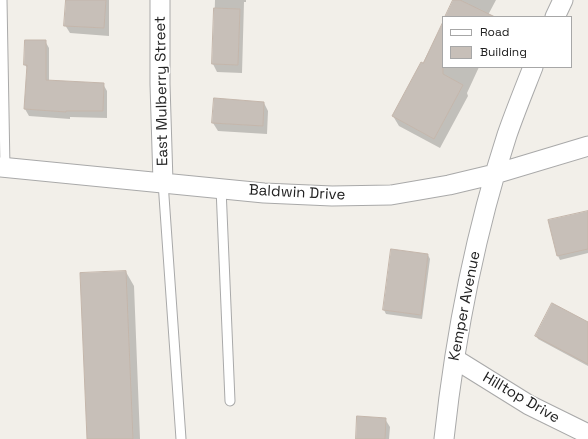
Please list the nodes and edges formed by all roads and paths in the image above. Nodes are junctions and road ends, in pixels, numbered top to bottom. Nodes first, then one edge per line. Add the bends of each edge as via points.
1 (2, 0) edge
2 (160, 0) edge
3 (563, 0) edge
4 (555, 16) edge
5 (533, 68) edge
6 (588, 146) edge
7 (2, 167) edge
8 (495, 174) junction
9 (163, 182) junction
10 (221, 188) junction
11 (454, 359) junction
12 (230, 401) dead end
13 (588, 434) edge
14 (181, 439) edge
15 (444, 439) edge

1 - 7 lane
2 - 9 street, East Mulberry Street
3 - 4 street
5 - 8 street, Kemper Avenue via 507,134
6 - 8 street, Baldwin Drive
7 - 9 street, Baldwin Drive
8 - 10 street, Baldwin Drive via 449,186 391,195 332,196
8 - 11 street, Kemper Avenue via 476,249
9 - 10 street, Baldwin Drive
9 - 14 lane
10 - 12 lane
11 - 13 street, Hilltop Drive via 529,404
11 - 15 street, Kemper Avenue

